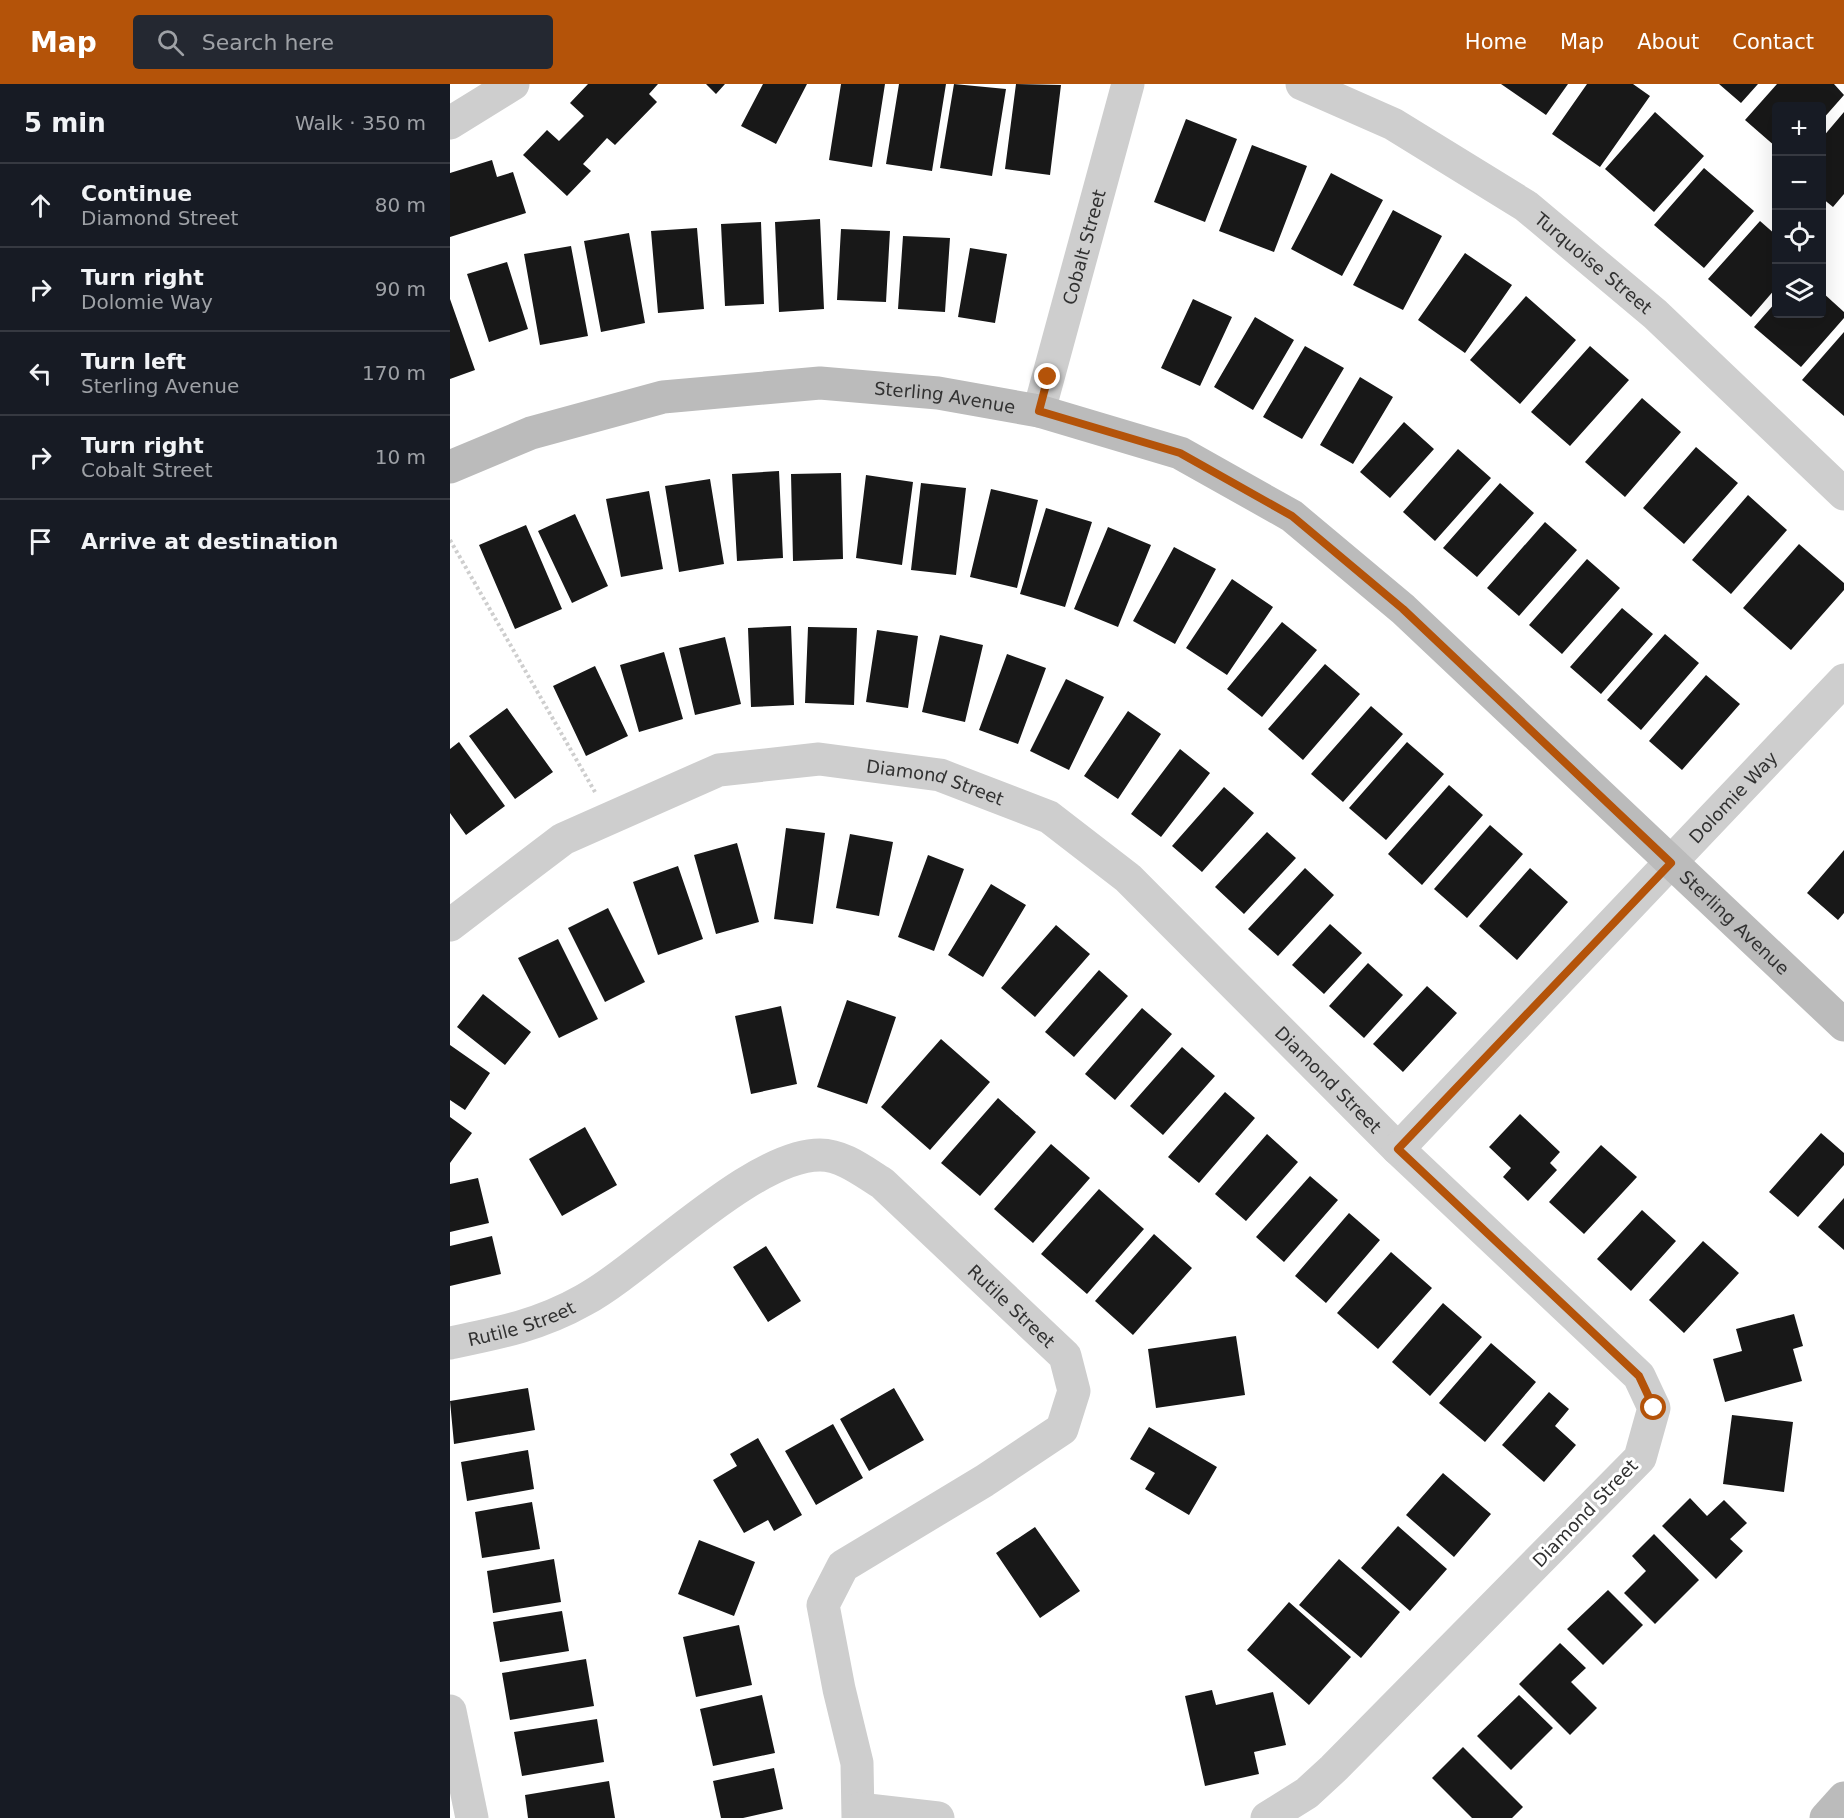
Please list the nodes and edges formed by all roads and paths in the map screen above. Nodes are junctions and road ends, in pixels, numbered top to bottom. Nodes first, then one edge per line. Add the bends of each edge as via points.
1 (1128, 84) edge
2 (1302, 84) edge
3 (511, 85) edge
4 (450, 123) edge
5 (1039, 411) junction
6 (450, 467) edge
7 (1844, 494) edge
8 (450, 540) edge
9 (1844, 680) edge
10 (609, 817) junction
11 (1671, 863) junction
12 (450, 925) edge
13 (1844, 1025) edge
14 (1398, 1149) junction
15 (450, 1343) edge
16 (450, 1711) edge
17 (1844, 1798) edge
18 (858, 1814) edge
19 (472, 1818) edge
20 (938, 1818) edge
21 (1267, 1818) edge
22 (1826, 1818) edge

1 - 5 street, Cobalt Street
2 - 7 street, Turquoise Street via 1393,124 1526,206 1655,314
3 - 4 street
5 - 6 street, Sterling Avenue via 938,393 819,383 663,397 531,434
5 - 11 street, Sterling Avenue via 1180,453 1292,516 1403,609
8 - 10 path
9 - 11 street, Dolomie Way
10 - 12 street, Diamond Street via 564,839
10 - 14 street, Diamond Street via 719,770 819,759 940,775 1048,817 1128,878
11 - 13 street, Sterling Avenue
11 - 14 street, Dolomie Way
14 - 21 street, Diamond Street via 1639,1376 1654,1408 1640,1458 1333,1769 1307,1793
15 - 18 street, Rutile Street via 523,1328 554,1316 587,1298 752,1179 787,1162 821,1155 850,1163 882,1183 1065,1356 1074,1392 1062,1429 843,1566 823,1605 857,1763
16 - 19 street
17 - 22 street
18 - 20 street

